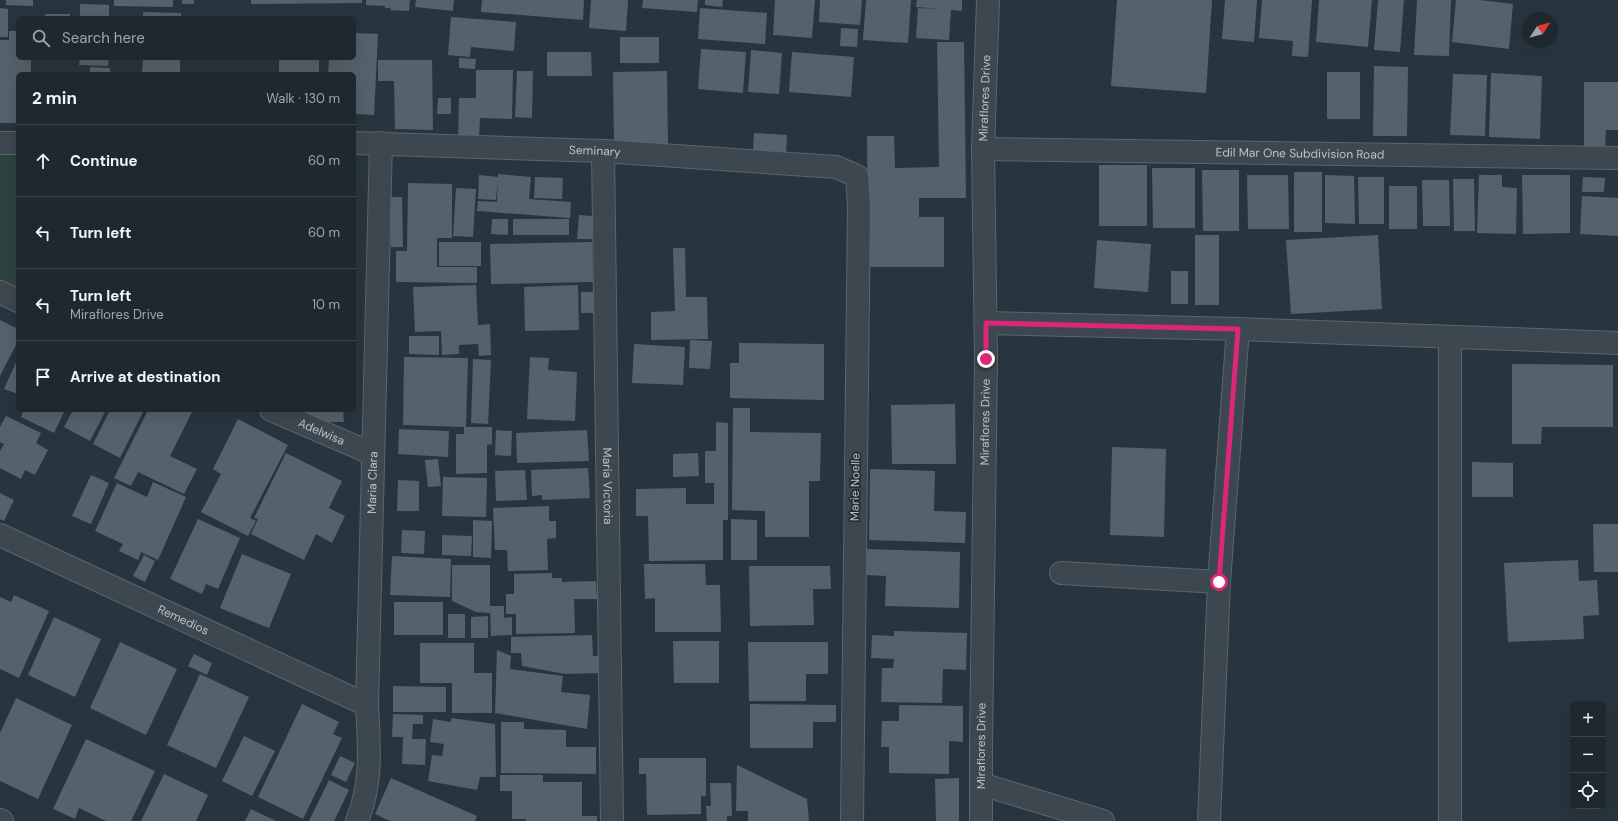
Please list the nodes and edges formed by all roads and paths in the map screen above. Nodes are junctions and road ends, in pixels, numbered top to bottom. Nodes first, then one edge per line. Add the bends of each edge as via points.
1 (988, 0) edge
2 (356, 142) edge
3 (381, 142) junction
4 (0, 143) edge
5 (16, 143) edge
6 (983, 149) junction
7 (603, 151) junction
8 (1618, 158) edge
9 (836, 166) joint
10 (0, 292) edge
11 (16, 300) edge
12 (986, 323) junction
13 (1238, 329) junction
14 (1450, 337) junction
15 (1618, 343) edge
16 (276, 412) edge
17 (373, 454) junction
18 (0, 535) edge
19 (1061, 573) dead end
20 (1219, 582) junction
21 (367, 705) junction
22 (981, 784) junction
23 (357, 821) edge
24 (612, 821) edge
25 (852, 821) edge
26 (981, 821) edge
27 (1103, 821) edge
28 (1209, 821) edge
29 (1450, 821) edge

1 - 6 street, Miraflores Drive
2 - 3 street, Seminary
3 - 7 street, Seminary
3 - 17 street, Maria Clara
4 - 5 street
6 - 8 street, Edil Mar One Subdivision Road
6 - 12 street, Miraflores Drive
7 - 9 street, Seminary
7 - 24 street, Maria Victoria
9 - 25 street, Marie Noelle via 857,176 859,206
10 - 11 street
12 - 13 street
12 - 22 street, Miraflores Drive
13 - 14 street
13 - 20 street
14 - 15 street
14 - 29 street
16 - 17 street, Adelwisa
17 - 21 street, Maria Clara
18 - 21 street, Remedios
19 - 20 street
20 - 28 street
21 - 23 street, Maria Clara via 370,762 363,805
22 - 26 street, Miraflores Drive
22 - 27 street

